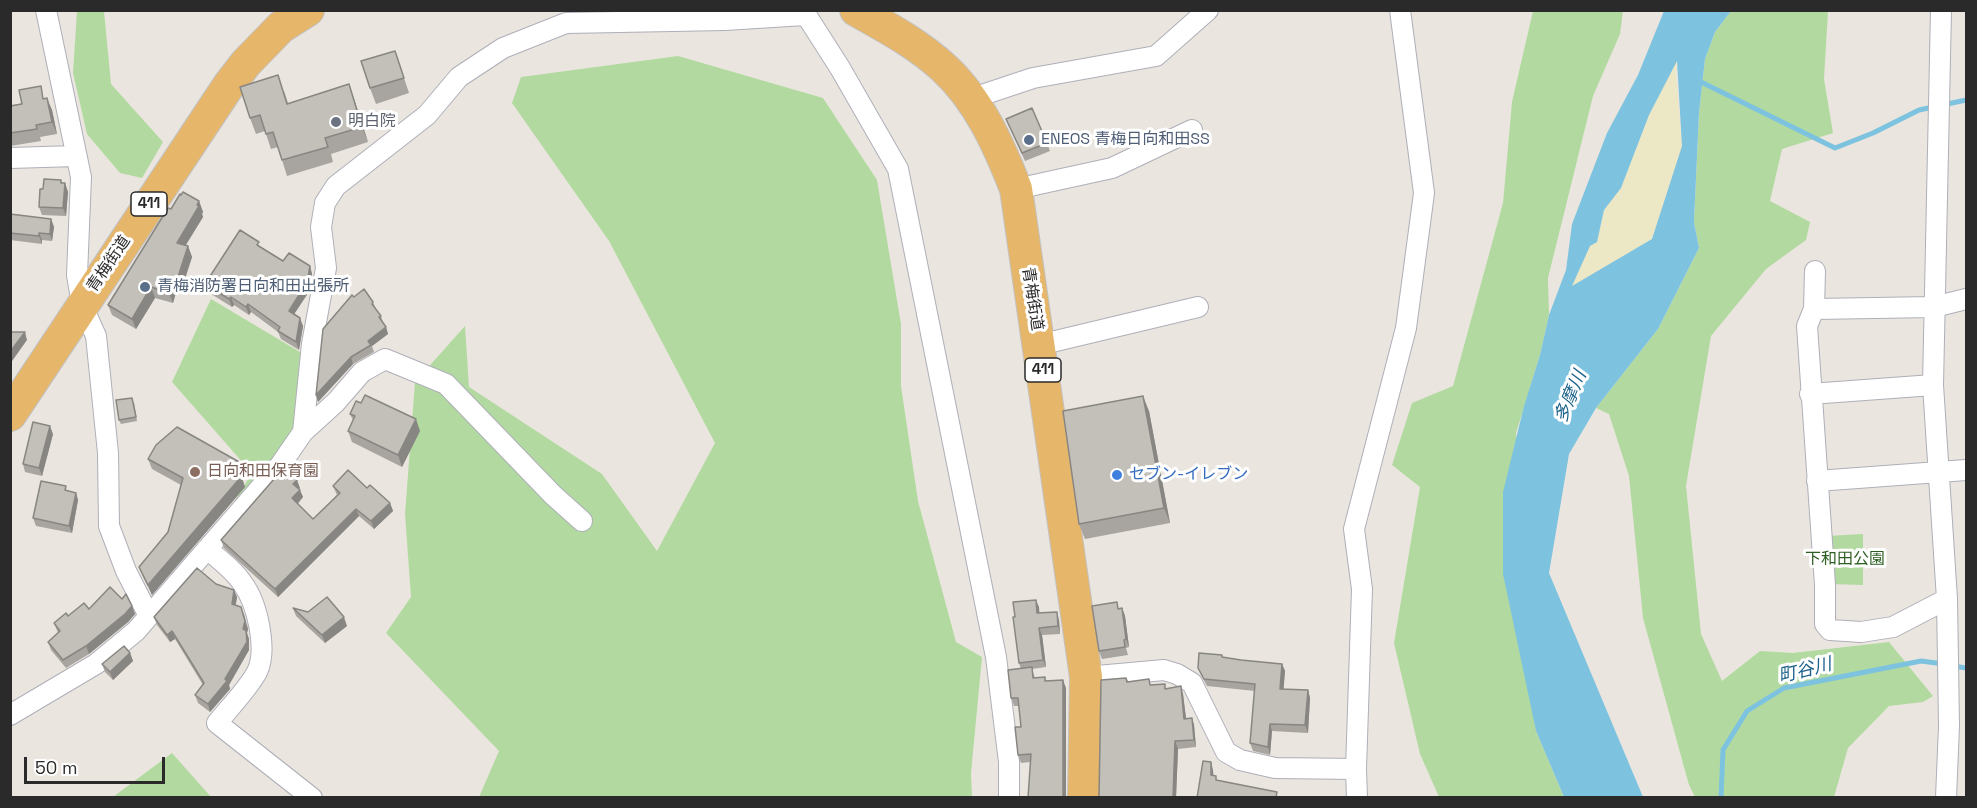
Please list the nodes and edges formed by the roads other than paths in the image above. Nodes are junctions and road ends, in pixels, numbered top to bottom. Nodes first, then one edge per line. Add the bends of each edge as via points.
1 (46, 10) edge
2 (308, 10) edge
3 (856, 10) edge
4 (1208, 10) edge
5 (1400, 10) edge
6 (1941, 10) edge
7 (804, 13) edge
8 (970, 99) junction
9 (1192, 130) dead end
10 (76, 156) junction
11 (10, 158) edge
12 (1016, 189) junction
13 (1815, 271) dead end
14 (1966, 299) edge
15 (82, 305) junction
16 (1198, 307) dead end
17 (1934, 307) junction
18 (1814, 309) junction
19 (1039, 345) junction
20 (1933, 385) junction
21 (1810, 394) junction
22 (10, 415) edge
23 (303, 432) junction
24 (1966, 470) edge
25 (1939, 471) junction
26 (1816, 481) junction
27 (582, 521) dead end
28 (207, 549) junction
29 (1947, 598) junction
30 (149, 616) junction
31 (1086, 677) junction
32 (10, 715) edge
33 (1356, 769) junction
34 (312, 798) edge
35 (1009, 798) edge
36 (1084, 798) edge
37 (1357, 798) edge
38 (1946, 798) edge

1 - 10 street
2 - 15 highway, 青梅街道 / 411 via 281,27 235,78
3 - 8 highway, 青梅街道 / 411 via 897,33 945,68
4 - 8 street via 1156,56 1033,78
5 - 33 street via 1424,194 1406,328 1354,529 1362,589
6 - 17 street
7 - 23 street via 725,20 566,23 502,48 459,77 427,116 336,186 325,203 321,227 326,268 312,344
7 - 35 street via 898,169 996,657 1009,762
8 - 12 highway, 青梅街道 / 411 via 988,125
9 - 12 street via 1112,168
10 - 11 street
10 - 15 street via 81,177 77,275
12 - 19 highway, 青梅街道 / 411
13 - 18 street
14 - 17 street
15 - 22 highway, 青梅街道 / 411
15 - 30 street via 96,336 108,453 109,526
16 - 19 street
17 - 18 street
17 - 20 street
18 - 21 street via 1807,327
19 - 31 highway, 青梅街道 / 411
20 - 21 street
20 - 25 street
21 - 26 street
23 - 27 street via 362,372 385,359 446,384
23 - 28 street via 281,464
24 - 25 street
25 - 26 street
25 - 29 street
26 - 29 street via 1825,624 1830,630 1861,632 1893,627
28 - 30 street
28 - 34 street via 244,585 255,607 261,644 256,673 217,723
29 - 38 street
30 - 32 street via 96,664
31 - 33 street via 1164,670 1177,674 1192,683 1226,752 1240,760 1275,768
31 - 36 highway, 青梅街道 / 411
33 - 37 street

